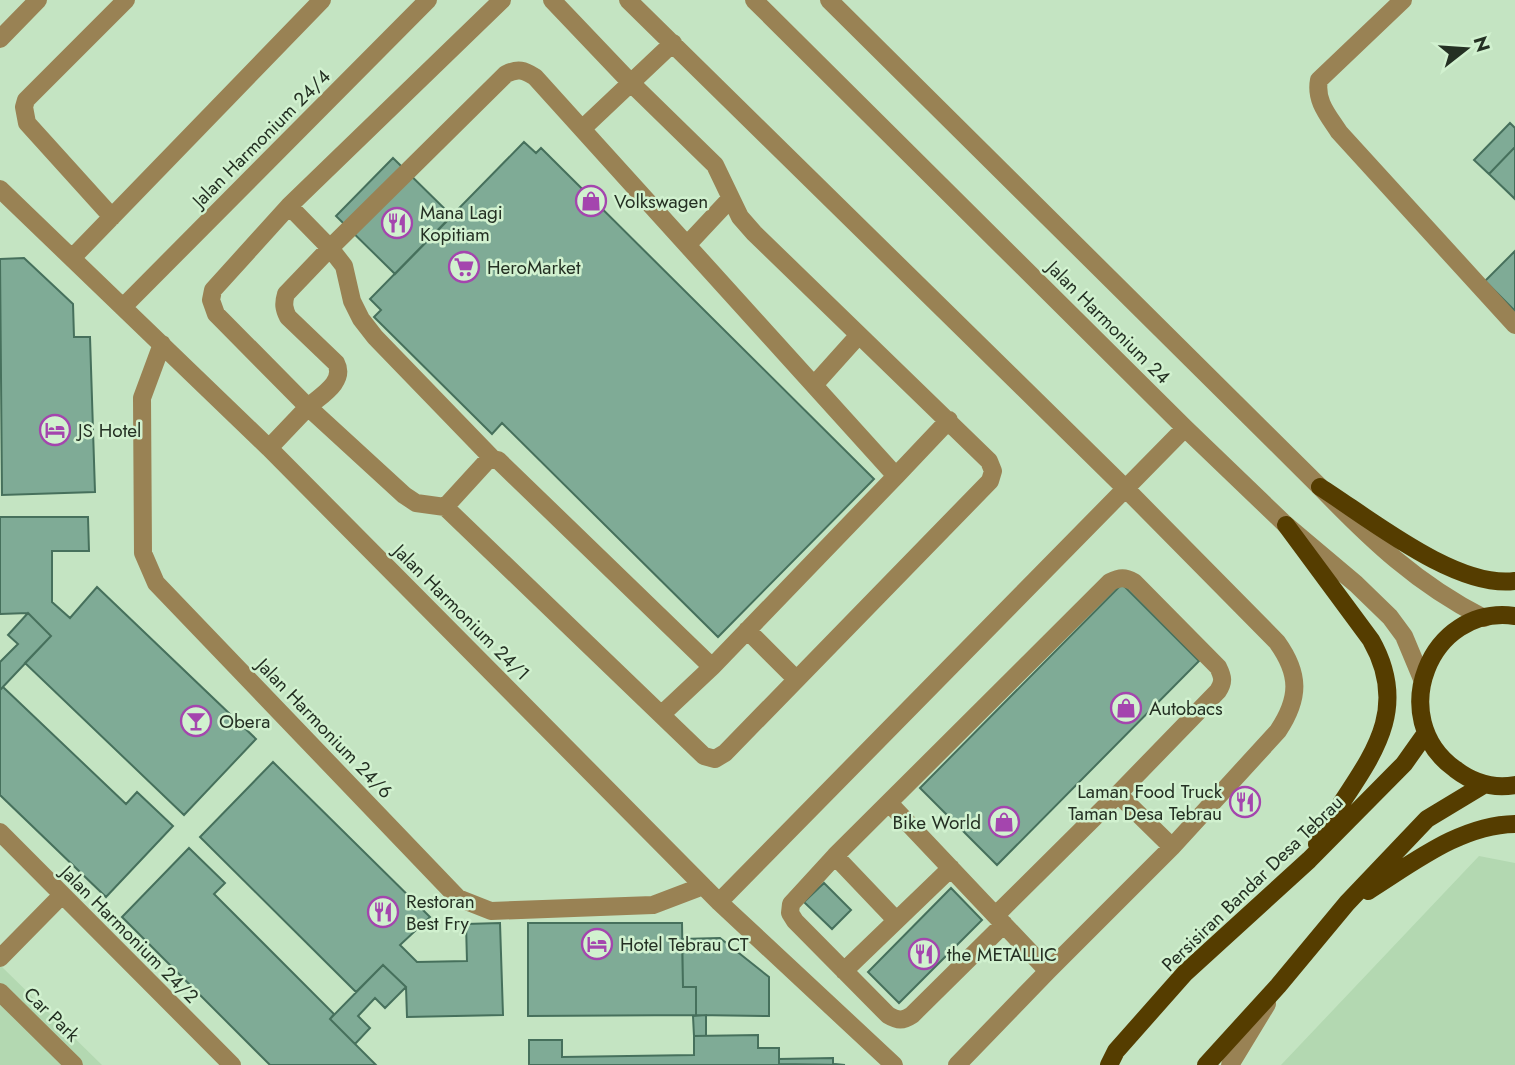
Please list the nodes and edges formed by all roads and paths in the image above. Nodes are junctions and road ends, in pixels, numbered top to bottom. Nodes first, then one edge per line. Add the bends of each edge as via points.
1 (38, 0) edge
2 (126, 0) edge
3 (322, 0) edge
4 (428, 0) edge
5 (502, 0) edge
6 (552, 0) edge
7 (628, 0) edge
8 (754, 0) edge
9 (828, 0) edge
10 (1403, 0) edge
11 (0, 39) edge
12 (673, 43) junction
13 (631, 83) junction
14 (582, 129) junction
15 (0, 189) edge
16 (731, 198) junction
17 (289, 206) junction
18 (112, 217) junction
19 (687, 245) junction
20 (330, 248) junction
21 (72, 258) junction
22 (124, 306) junction
23 (1515, 325) edge
24 (858, 336) junction
25 (162, 344) junction
26 (814, 385) junction
27 (308, 407) junction
28 (949, 420) junction
29 (1185, 428) junction
30 (269, 448) junction
31 (493, 459) junction
32 (896, 476) junction
33 (1321, 486) junction
34 (1125, 488) junction
35 (445, 507) junction
36 (1286, 525) junction
37 (1515, 580) edge
38 (1515, 616) edge
39 (1483, 618) junction
40 (747, 630) junction
41 (712, 667) junction
42 (796, 679) junction
43 (1422, 679) junction
44 (662, 714) junction
45 (1426, 733) junction
46 (1485, 784) junction
47 (1515, 785) edge
48 (1118, 793) junction
49 (889, 803) junction
50 (1515, 824) edge
51 (0, 832) edge
52 (1172, 847) junction
53 (835, 856) junction
54 (1309, 860) junction
55 (951, 869) junction
56 (703, 886) junction
57 (62, 895) junction
58 (719, 902) junction
59 (1347, 903) junction
60 (897, 920) junction
61 (1000, 920) junction
62 (0, 958) edge
63 (844, 971) junction
64 (1048, 971) junction
65 (1278, 986) junction
66 (0, 992) edge
67 (1113, 1058) edge
68 (74, 1065) edge
69 (232, 1065) edge
70 (894, 1065) edge
71 (957, 1065) edge
72 (1097, 1065) edge
73 (1206, 1065) edge
74 (1230, 1065) edge

1 - 11 street
2 - 18 street via 24,107 27,122
3 - 18 street
4 - 22 street, Jalan Harmonium 24/4
5 - 17 street
6 - 13 street
7 - 12 street
8 - 29 street, Jalan Harmonium 24
9 - 33 street, Jalan Harmonium 24
10 - 23 street via 1319,80 1321,105 1339,132
12 - 13 street
12 - 34 street
13 - 14 street
13 - 16 street via 715,164
14 - 19 street
14 - 20 street via 535,77 516,69
15 - 21 street, Jalan Harmonium 24/1
16 - 19 street
16 - 24 street via 754,233
17 - 20 street
17 - 27 street via 213,290 211,300 216,314
18 - 21 street
19 - 26 street
20 - 27 street via 286,294 284,302 288,317 340,371 338,379
20 - 31 street via 344,266 361,319
21 - 22 street, Jalan Harmonium 24/1
22 - 25 street, Jalan Harmonium 24/1
24 - 26 street
24 - 28 street
25 - 30 street, Jalan Harmonium 24/1
25 - 56 street, Jalan Harmonium 24/6 via 142,398 143,553 156,583 458,898 491,911 653,905
26 - 32 street
27 - 30 street
27 - 35 street via 404,495 416,503
28 - 32 street
28 - 42 street via 989,461 990,481
29 - 34 street
29 - 36 street, Jalan Harmonium 24
30 - 56 street, Jalan Harmonium 24/1
31 - 35 street
31 - 41 street via 504,463
32 - 40 street
33 - 37 main road via 1448,567 1489,580
33 - 39 street, Jalan Harmonium 24 via 1408,572
34 - 52 street via 1277,642 1294,676 1295,696 1278,731
34 - 58 street
35 - 44 street
36 - 43 street, Jalan Harmonium 24 via 1390,617 1404,636
36 - 54 main road via 1371,639 1386,686 1386,715 1376,749
38 - 39 main road
39 - 43 main road via 1444,640
40 - 41 street
40 - 42 street
41 - 44 street
42 - 44 street via 715,759 704,756
43 - 45 main road via 1420,707
45 - 46 main road via 1449,765
45 - 54 main road, Persisiran Bandar Desa Tebrau via 1404,764
46 - 47 main road
46 - 59 main road via 1427,819
48 - 49 street via 1223,684 1218,667 1126,578 1110,582
48 - 52 street
48 - 61 street
49 - 53 street
49 - 55 street
50 - 59 main road via 1466,832
51 - 57 street, Jalan Harmonium 24/2
52 - 64 street
53 - 60 street
53 - 63 street via 795,897 790,913
54 - 67 main road, Persisiran Bandar Desa Tebrau via 1185,973
55 - 60 street
55 - 61 street
56 - 58 street, Jalan Harmonium 24/1
57 - 62 street
57 - 69 street, Jalan Harmonium 24/2
58 - 70 street, Jalan Harmonium 24/1
59 - 65 main road
60 - 63 street
61 - 63 street via 905,1020 888,1015
61 - 64 street
64 - 71 street
65 - 73 main road
65 - 74 street
66 - 68 street, Car Park
67 - 72 street

